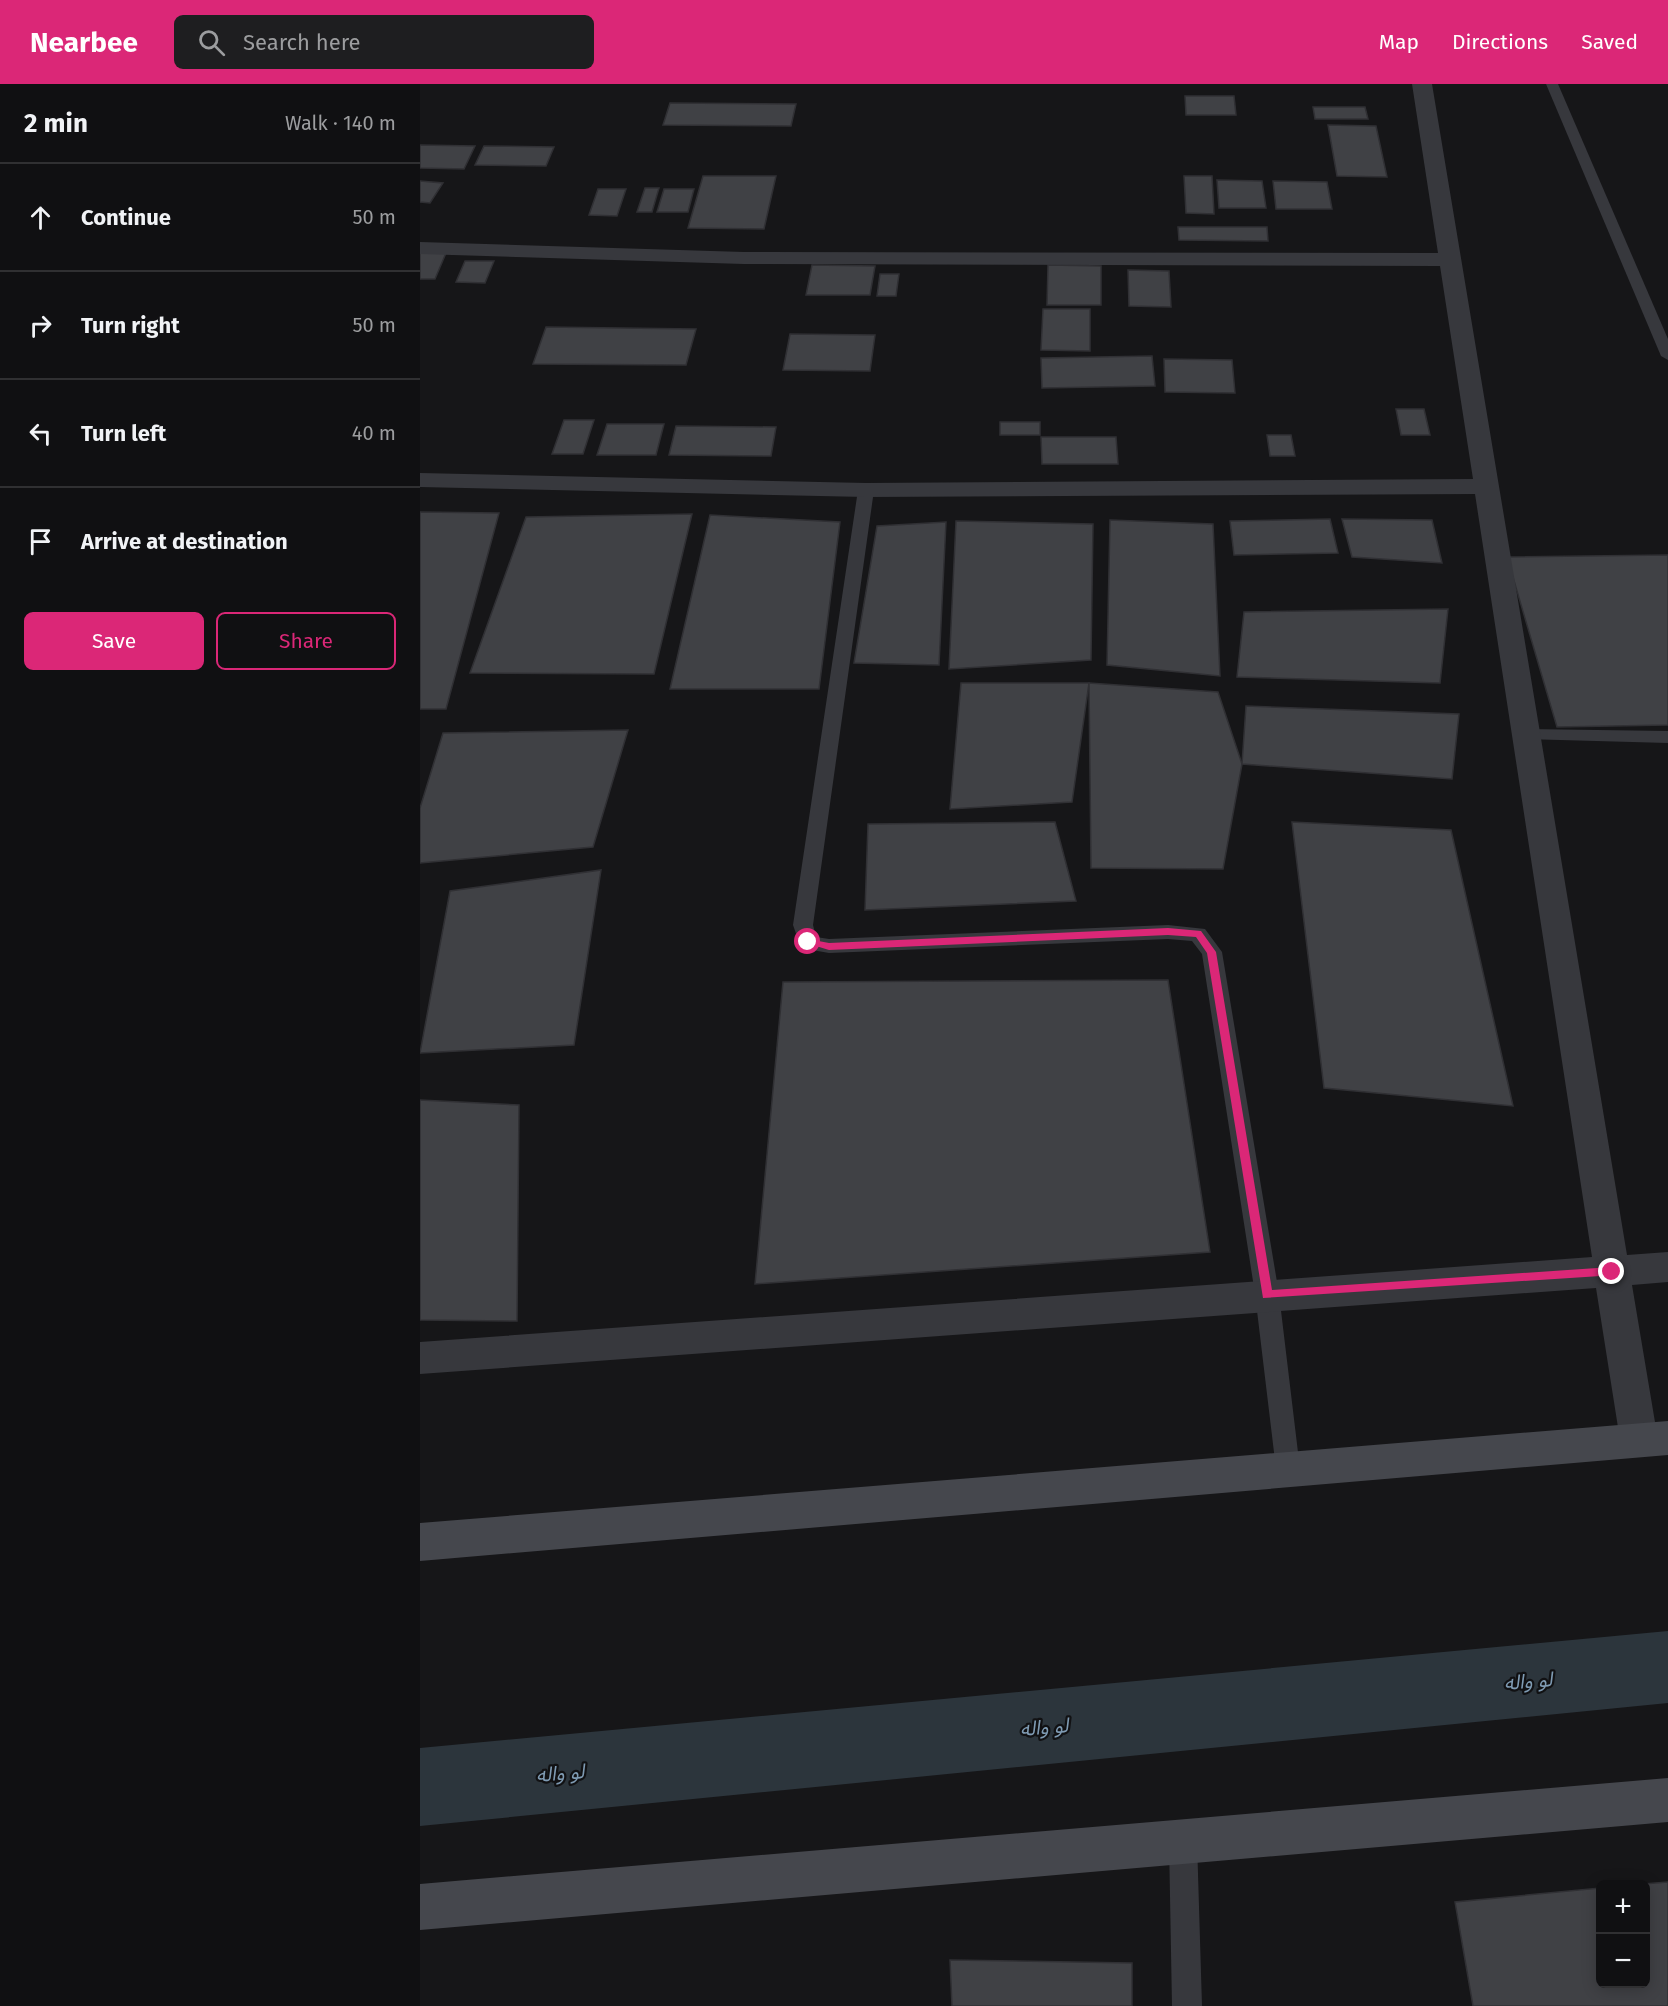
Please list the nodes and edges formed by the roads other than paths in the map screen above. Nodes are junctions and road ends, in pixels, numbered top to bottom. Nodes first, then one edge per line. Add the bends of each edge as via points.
1 (1422, 84) edge
2 (1552, 84) edge
3 (420, 248) edge
4 (1450, 260) junction
5 (1668, 356) edge
6 (420, 480) edge
7 (1486, 486) junction
8 (866, 490) junction
9 (1526, 735) junction
10 (1668, 736) edge
11 (1668, 1268) edge
12 (1612, 1272) junction
13 (1267, 1294) junction
14 (420, 1358) edge
15 (1654, 1439) edge
16 (1288, 1469) junction
17 (420, 1542) edge
18 (1668, 1800) edge
19 (1183, 1841) junction
20 (420, 1907) edge
21 (1187, 2006) edge

1 - 4 street
2 - 5 lane
3 - 4 street via 744,258
4 - 7 street
6 - 8 street
7 - 8 street
7 - 9 street
8 - 13 lane via 803,925 808,942 829,946 1198,933 1212,952
9 - 10 lane
9 - 12 street
11 - 12 street
12 - 13 street
12 - 15 street
13 - 14 street
13 - 16 lane
15 - 16 street
16 - 17 street
18 - 19 street
19 - 20 street
19 - 21 lane

